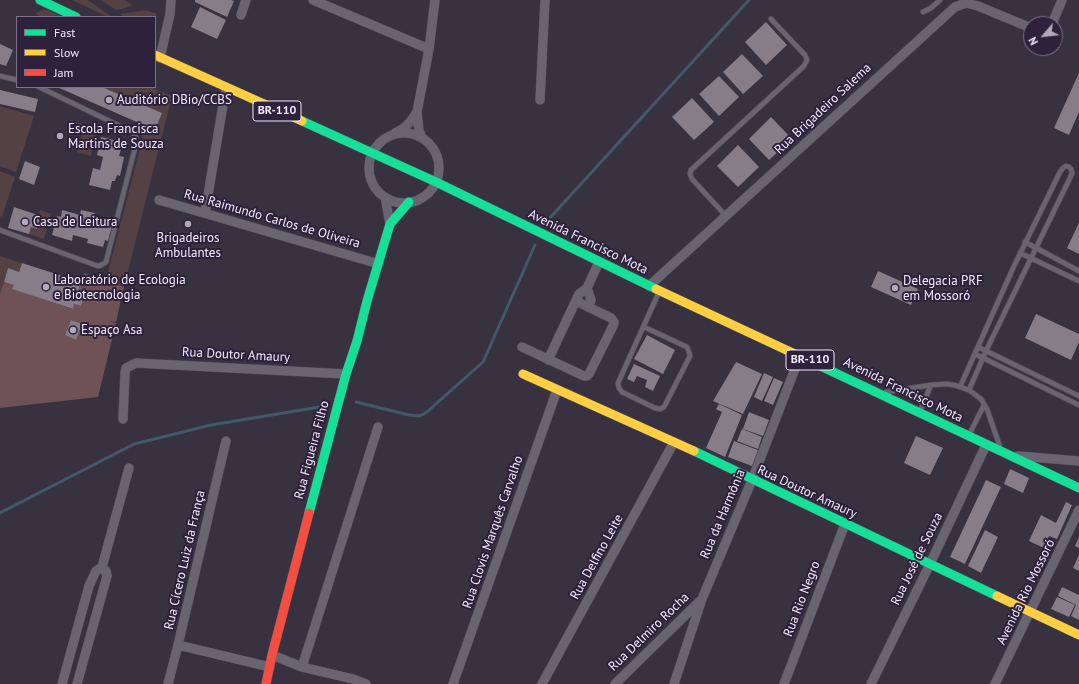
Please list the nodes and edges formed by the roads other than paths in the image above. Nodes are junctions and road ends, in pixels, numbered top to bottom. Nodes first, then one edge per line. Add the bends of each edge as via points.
1 (40, 0) edge
2 (171, 0) edge
3 (246, 0) edge
4 (313, 0) edge
5 (435, 0) edge
6 (545, 0) edge
7 (940, 0) edge
8 (1062, 0) edge
9 (923, 12) dead end
10 (242, 15) dead end
11 (74, 16) edge
12 (1055, 16) edge
13 (772, 19) dead end
14 (1023, 24) edge
15 (429, 49) junction
16 (158, 56) edge
17 (0, 76) edge
18 (16, 80) edge
19 (226, 87) junction
20 (41, 88) edge
21 (540, 100) dead end
22 (417, 112) junction
23 (394, 135) junction
24 (422, 138) junction
25 (372, 154) junction
26 (436, 182) junction
27 (385, 197) junction
28 (159, 200) dead end
29 (409, 202) junction
30 (205, 213) junction
31 (726, 216) junction
32 (390, 224) junction
33 (0, 230) edge
34 (1025, 242) junction
35 (1036, 248) junction
36 (1020, 253) junction
37 (1032, 258) junction
38 (599, 262) junction
39 (378, 264) junction
40 (1079, 271) edge
41 (1079, 281) edge
42 (649, 286) junction
43 (587, 288) junction
44 (659, 291) junction
45 (576, 302) junction
46 (588, 307) junction
47 (644, 327) junction
48 (522, 347) dead end
49 (978, 347) junction
50 (986, 351) junction
51 (975, 354) junction
52 (800, 356) junction
53 (984, 358) junction
54 (548, 360) junction
55 (1022, 368) junction
56 (346, 374) junction
57 (523, 374) dead end
58 (1018, 375) junction
59 (931, 385) junction
60 (960, 387) junction
61 (557, 390) junction
62 (969, 390) junction
63 (878, 393) junction
64 (1079, 396) edge
65 (984, 405) junction
66 (1079, 405) edge
67 (919, 413) junction
68 (123, 419) dead end
69 (378, 427) dead end
70 (969, 436) junction
71 (226, 441) dead end
72 (674, 442) junction
73 (986, 445) junction
74 (1005, 454) junction
75 (1079, 460) edge
76 (128, 468) dead end
77 (752, 480) junction
78 (1079, 488) edge
79 (1079, 510) edge
80 (845, 524) junction
81 (930, 564) junction
82 (102, 567) junction
83 (702, 599) junction
84 (1031, 612) junction
85 (1079, 635) edge
86 (178, 645) junction
87 (272, 655) junction
88 (270, 667) junction
89 (302, 667) junction
90 (62, 684) edge
91 (77, 684) edge
92 (168, 684) edge
93 (266, 684) edge
94 (366, 684) edge
95 (453, 684) edge
96 (542, 684) edge
97 (615, 684) edge
98 (674, 684) edge
99 (784, 684) edge
100 (871, 684) edge
101 (995, 684) edge

1 - 11 street
2 - 16 street via 170,14
3 - 10 street
4 - 15 street
5 - 15 street
6 - 21 street
7 - 9 lane
8 - 12 street
13 - 31 lane via 805,55 807,60 804,66 691,170 690,174
14 - 31 street, Rua Brigadeiro Salema via 979,4 955,7
15 - 22 street
16 - 19 street, Avenida Francisco Mota / BR-110
17 - 18 lane
19 - 25 street, Avenida Francisco Mota / BR-110
19 - 30 street
20 - 33 lane via 135,135 136,144 106,262 99,266 95,265
22 - 23 street via 410,122
22 - 24 street
23 - 24 street via 413,134
23 - 25 street via 385,139
24 - 26 street via 436,153 439,173
25 - 26 street, Avenida Francisco Mota / BR-110
25 - 27 street via 372,182
26 - 29 street via 425,196
26 - 38 street, Avenida Francisco Mota / BR-110
27 - 29 street via 401,203
27 - 32 street, Rua Figueira Filho
28 - 30 street, Rua Raimundo Carlos de Oliveira
29 - 32 street, Rua Figueira Filho
30 - 39 street, Rua Raimundo Carlos de Oliveira
31 - 42 street, Rua Brigadeiro Salema
32 - 39 street, Rua Figueira Filho
34 - 35 lane
34 - 35 lane via 1060,172 1066,166 1069,167 1072,173
34 - 36 lane
35 - 37 lane
35 - 40 lane
36 - 37 lane
36 - 49 lane
37 - 41 lane
37 - 50 lane
38 - 42 street, Avenida Francisco Mota / BR-110
38 - 43 street
39 - 56 street, Rua Figueira Filho
42 - 44 street, Avenida Francisco Mota / BR-110
43 - 45 street via 579,294
43 - 46 street via 591,300
44 - 47 lane
44 - 52 street, Avenida Francisco Mota / BR-110
45 - 46 street
45 - 54 street
46 - 54 street via 614,322 589,374 584,376
47 - 47 lane via 687,347 690,352 664,406 660,409 622,392 619,388 618,382
48 - 54 street
49 - 50 lane
49 - 51 lane
50 - 53 lane
50 - 55 lane
51 - 53 lane
51 - 60 lane
52 - 63 street, Avenida Francisco Mota / BR-110
52 - 77 street, Rua da Harmônia
53 - 58 lane
53 - 62 lane
55 - 58 lane
55 - 64 lane
56 - 68 street, Rua Doutor Amaury via 136,362 126,368
56 - 87 street, Rua Figueira Filho
57 - 61 street, Rua Doutor Amaury
58 - 66 lane
59 - 60 lane via 946,384
59 - 63 lane
59 - 67 lane
60 - 62 lane
61 - 72 street, Rua Doutor Amaury
61 - 95 street, Rua Clovis Marquês Carvalho
62 - 65 lane via 981,399
63 - 67 street, Avenida Francisco Mota / BR-110
65 - 70 lane
65 - 74 lane
67 - 70 street, Avenida Francisco Mota / BR-110
69 - 89 street
70 - 73 street, Avenida Francisco Mota / BR-110
71 - 86 street, Rua Cícero Luiz da França
72 - 77 street, Rua Doutor Amaury
72 - 96 street, Rua Delfino Leite
73 - 74 street, Avenida Francisco Mota / BR-110
73 - 81 street, Rua José de Souza
74 - 75 street, Avenida Francisco Mota
74 - 78 street, Avenida Francisco Mota / BR-110
76 - 82 street
77 - 80 street, Rua Doutor Amaury
77 - 83 street, Rua da Harmônia
79 - 84 street, Avenida Rio Mossoró
80 - 81 street, Rua Doutor Amaury
80 - 99 street, Rua Rio Negro
81 - 84 street, Rua Doutor Amaury
81 - 100 street, Rua José de Souza
82 - 90 street via 96,571 89,586
82 - 91 street via 107,576
83 - 97 street, Rua Delmiro Rocha
83 - 98 street, Rua da Harmônia
84 - 85 street, Rua Doutor Amaury
84 - 101 street, Avenida Rio Mossoró
86 - 88 street
86 - 92 street, Rua Cícero Luiz da França
87 - 88 street, Rua Figueira Filho
87 - 89 street
88 - 93 street, Rua Figueira Filho
89 - 94 street

